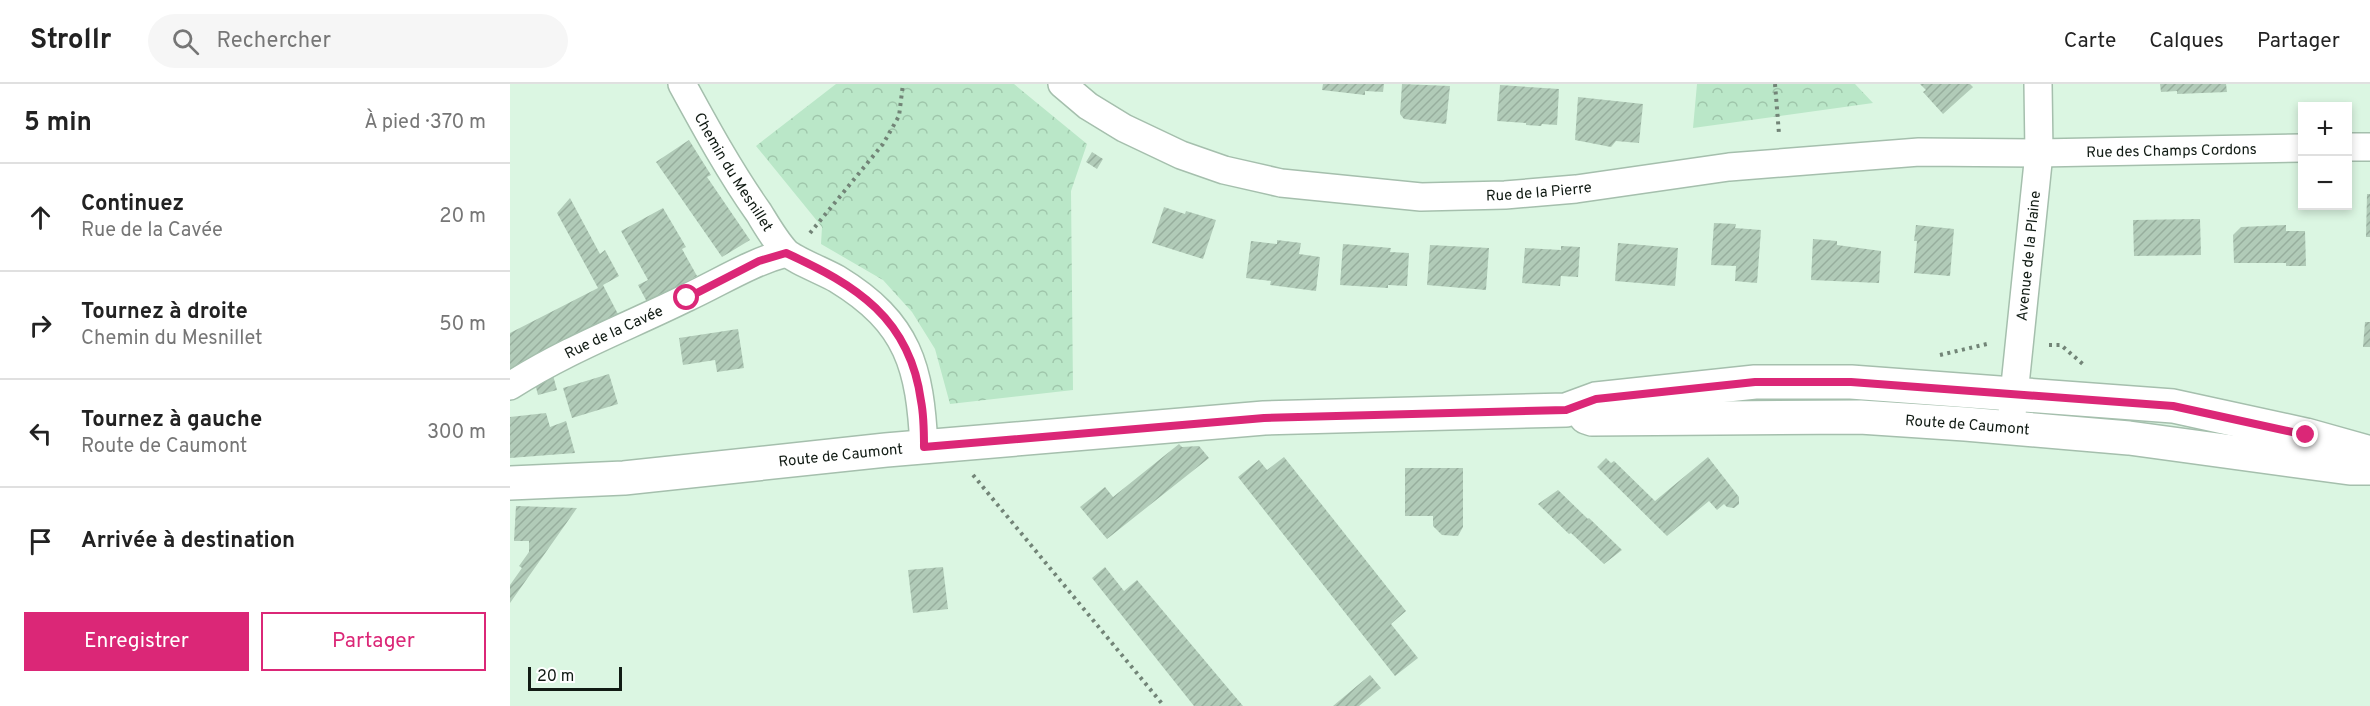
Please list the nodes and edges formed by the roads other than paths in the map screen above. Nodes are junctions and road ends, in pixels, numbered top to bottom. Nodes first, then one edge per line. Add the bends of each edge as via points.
1 (682, 84) edge
2 (1062, 84) edge
3 (2038, 84) edge
4 (2352, 147) edge
5 (2370, 147) edge
6 (2298, 148) edge
7 (2039, 153) junction
8 (786, 253) junction
9 (510, 386) edge
10 (2014, 393) junction
11 (1566, 410) junction
12 (2011, 428) junction
13 (936, 446) junction
14 (2370, 453) edge
15 (2370, 468) edge
16 (510, 483) edge

1 - 8 street, Chemin du Mesnillet via 732,174
2 - 7 street, Rue de la Pierre via 1124,128 1224,170 1281,183 1422,197 1576,189 1729,167 1918,152
3 - 7 street, Avenue de la Plaine
4 - 5 street
6 - 7 street, Rue des Champs Cordons
7 - 10 street, Avenue de la Plaine
8 - 9 street, Rue de la Cavée via 759,261 574,350
8 - 13 street, Chemin du Mesnillet via 852,288 885,317 905,346 915,371
10 - 11 main road, Route de Caumont via 1851,382 1755,382 1596,399
10 - 12 street, Avenue de la Plaine
10 - 14 main road, Route de Caumont via 2173,406
11 - 12 main road, Route de Caumont via 1592,419 1860,417
11 - 13 main road, Route de Caumont via 1264,418
12 - 15 main road, Route de Caumont via 2129,438
13 - 16 main road, Route de Caumont via 624,478

